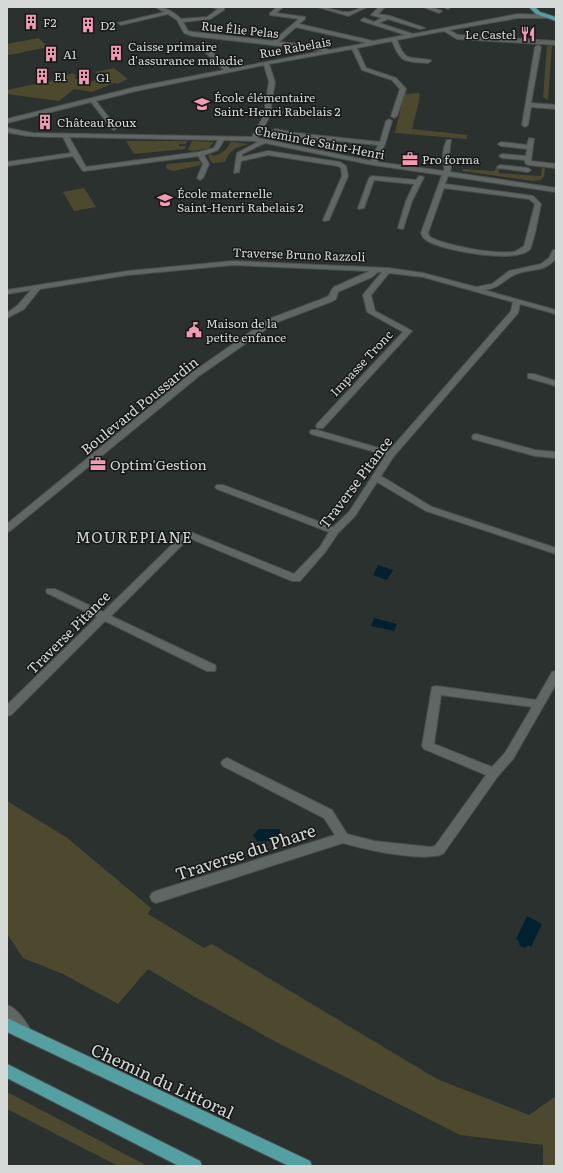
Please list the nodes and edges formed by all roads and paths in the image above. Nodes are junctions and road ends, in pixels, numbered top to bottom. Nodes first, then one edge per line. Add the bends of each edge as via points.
1 (158, 7) edge
2 (214, 7) edge
3 (321, 7) edge
4 (364, 7) edge
5 (382, 7) edge
6 (426, 7) edge
7 (279, 8) dead end
8 (533, 8) edge
9 (438, 11) dead end
10 (170, 12) junction
11 (518, 16) junction
12 (545, 16) junction
13 (388, 18) junction
14 (555, 19) edge
15 (364, 20) dead end
16 (181, 21) junction
17 (121, 23) dead end
18 (375, 23) junction
19 (295, 25) junction
20 (422, 28) dead end
21 (445, 30) junction
22 (546, 35) dead end
23 (414, 36) junction
24 (394, 40) junction
25 (546, 42) junction
26 (274, 43) junction
27 (376, 43) junction
28 (556, 43) edge
29 (538, 47) dead end
30 (206, 48) dead end
31 (354, 48) junction
32 (330, 51) junction
33 (428, 61) dead end
34 (266, 63) junction
35 (229, 71) junction
36 (93, 101) junction
37 (528, 105) junction
38 (556, 107) edge
39 (7, 121) edge
40 (525, 125) dead end
41 (114, 128) dead end
42 (7, 130) edge
43 (275, 131) dead end
44 (65, 136) junction
45 (222, 138) junction
46 (254, 139) junction
47 (532, 139) dead end
48 (265, 141) junction
49 (448, 141) dead end
50 (382, 144) junction
51 (501, 144) dead end
52 (530, 147) junction
53 (76, 154) junction
54 (200, 154) junction
55 (502, 156) dead end
56 (239, 160) junction
57 (373, 163) junction
58 (7, 164) edge
59 (556, 166) edge
60 (500, 167) dead end
61 (528, 167) junction
62 (236, 172) dead end
63 (424, 172) junction
64 (446, 175) junction
65 (200, 178) dead end
66 (419, 182) junction
67 (442, 186) junction
68 (556, 190) edge
69 (361, 208) dead end
70 (326, 220) dead end
71 (401, 228) dead end
72 (556, 252) edge
73 (542, 266) junction
74 (554, 267) dead end
75 (377, 270) junction
76 (388, 270) junction
77 (37, 288) junction
78 (474, 288) junction
79 (7, 292) edge
80 (7, 299) edge
81 (517, 301) junction
82 (556, 312) edge
83 (7, 316) edge
84 (531, 376) dead end
85 (556, 384) edge
86 (476, 437) dead end
87 (391, 454) junction
88 (556, 455) edge
89 (376, 477) junction
90 (220, 487) dead end
91 (7, 529) edge
92 (336, 531) junction
93 (556, 552) edge
94 (51, 591) dead end
95 (104, 616) junction
96 (211, 668) dead end
97 (556, 675) edge
98 (538, 704) junction
99 (7, 712) edge
100 (227, 764) dead end
101 (494, 773) junction
102 (343, 838) junction
103 (156, 897) dead end
104 (7, 1011) edge
105 (7, 1025) edge
106 (26, 1034) junction
107 (7, 1071) edge
108 (176, 1160) edge
109 (194, 1166) edge
110 (305, 1166) edge

1 - 10 street, Rue Élie Pelas
2 - 16 street via 222,9 208,18
3 - 4 street via 348,14
5 - 13 street via 374,15
6 - 9 street
7 - 19 street via 272,14 303,18
8 - 11 street, Rue Rabelais
8 - 12 main road
10 - 16 street, Rue Élie Pelas
10 - 17 street
11 - 12 street, Rue Rabelais
11 - 21 street, Rue Rabelais
12 - 14 main road
13 - 18 street
13 - 20 street
15 - 18 street
16 - 26 street, Rue Élie Pelas via 186,32 192,34
18 - 23 street
19 - 26 street
19 - 27 street
21 - 23 street, Rue Rabelais
21 - 25 street via 457,37
22 - 25 street
23 - 24 street, Rue Rabelais
24 - 27 street, Rue Rabelais
24 - 33 street via 400,55 406,59
25 - 28 street
26 - 32 street, Rue Élie Pelas
27 - 31 street, Rue Rabelais
29 - 37 street
30 - 35 street
31 - 32 street, Rue Rabelais
31 - 50 street via 364,69 394,79 403,88
32 - 34 street, Rue Rabelais
34 - 35 street, Rue Rabelais
34 - 46 street via 272,82 269,112
35 - 36 street, Rue Rabelais
36 - 39 street, Rue Rabelais
36 - 41 street
37 - 38 street
37 - 40 street
42 - 44 street, Chemin de Saint-Henri
43 - 50 street
44 - 45 street, Chemin de Saint-Henri
44 - 53 street
45 - 46 street, Chemin de Saint-Henri
45 - 54 street via 216,149
46 - 48 street, Chemin de Saint-Henri
47 - 52 street
48 - 56 street via 241,152
48 - 57 street, Chemin de Saint-Henri
49 - 64 street via 445,152 448,168
50 - 57 street
51 - 52 street
52 - 61 street
53 - 54 street via 84,169
53 - 58 street
54 - 65 street via 206,164
55 - 61 street
56 - 62 street
56 - 70 street via 268,153 340,164 344,167 345,176
57 - 63 street, Chemin de Saint-Henri
59 - 61 street
60 - 61 street
63 - 64 street, Chemin de Saint-Henri
63 - 66 street
64 - 67 street
64 - 68 street, Chemin de Saint-Henri
66 - 69 street via 372,178
66 - 71 street via 409,201
67 - 67 street via 424,233 427,238 465,250 511,254 522,252 527,247 538,204 531,197
72 - 73 street via 552,259
73 - 74 street
73 - 78 street via 512,274 494,286
75 - 76 street, Traverse Bruno Razzoli
75 - 77 street, Traverse Bruno Razzoli via 233,263 128,273
75 - 91 street, Boulevard Poussardin via 337,289 330,299 272,321 196,374
76 - 78 street, Traverse Bruno Razzoli via 423,275
76 - 87 street, Impasse Tronc via 367,295 371,312 408,331 317,429
77 - 79 street, Traverse Bruno Razzoli
77 - 80 street, Traverse Bruno Razzoli
77 - 83 street via 21,307
78 - 81 street, Traverse Bruno Razzoli
81 - 82 street, Traverse Bruno Razzoli
81 - 87 street, Traverse Pitance via 515,311
84 - 85 street
86 - 88 street via 535,453
87 - 89 street, Traverse Pitance
89 - 92 street, Traverse Pitance via 352,514
89 - 93 street via 429,509
90 - 92 street
92 - 95 street, Traverse Pitance via 296,579 188,534
94 - 95 street
95 - 96 street
95 - 99 street, Traverse Pitance
97 - 98 street
98 - 101 street via 508,756
98 - 101 street via 436,690 428,746
100 - 102 street via 328,814
101 - 102 street via 439,850 430,852 374,846
102 - 103 street, Traverse du Phare
104 - 106 street
105 - 106 main road, Chemin du Littoral
106 - 110 main road, Chemin du Littoral
107 - 108 main road
108 - 109 main road

